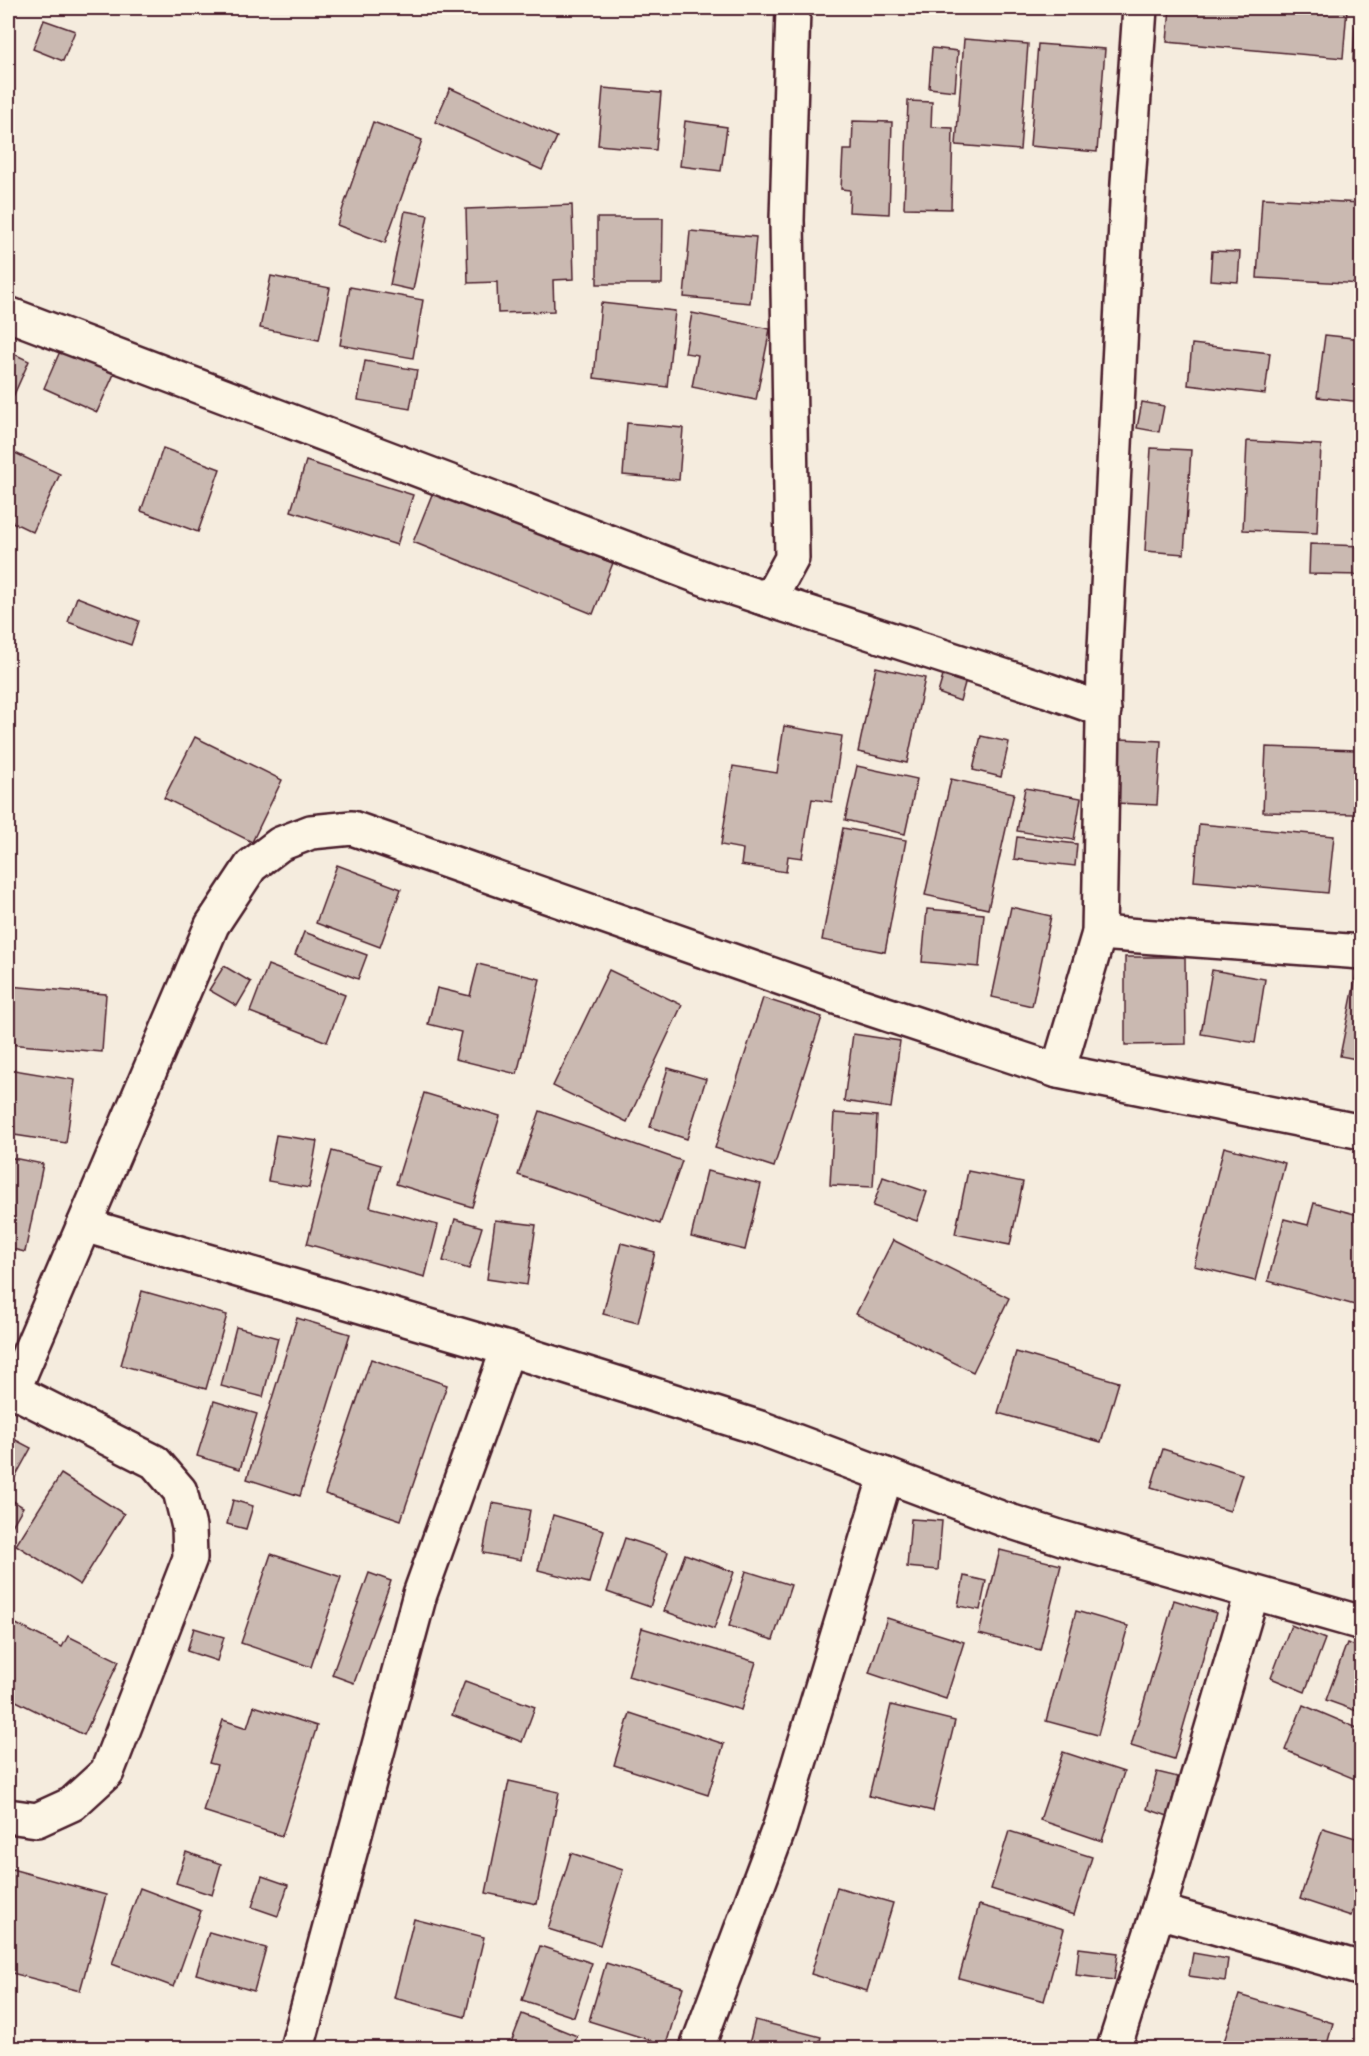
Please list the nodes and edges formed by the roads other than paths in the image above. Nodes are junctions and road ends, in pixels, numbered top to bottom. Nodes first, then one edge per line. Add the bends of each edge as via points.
1 (793, 8) edge
2 (1140, 8) edge
3 (8, 314) edge
4 (760, 597) junction
5 (1104, 710) junction
6 (1099, 933) junction
7 (1362, 952) edge
8 (1058, 1071) junction
9 (1362, 1132) edge
10 (84, 1225) junction
11 (508, 1349) junction
12 (10, 1390) edge
13 (886, 1475) junction
14 (1252, 1593) junction
15 (1362, 1623) edge
16 (8, 1816) edge
17 (1158, 1911) junction
18 (1362, 1969) edge
19 (297, 2049) edge
20 (697, 2049) edge
21 (1114, 2049) edge

1 - 4 street via 787,220 792,558 773,593
2 - 5 street via 1128,183
3 - 4 street
4 - 5 street
5 - 6 street
6 - 7 street
6 - 8 street
8 - 9 street
8 - 10 street via 352,828 311,832 280,844 251,866 212,925
10 - 11 street
10 - 12 street
11 - 13 street via 762,1429
11 - 19 street via 420,1594
12 - 16 street via 155,1462 180,1491 189,1527 190,1558 107,1772 72,1804 37,1820
13 - 14 street via 1022,1526
13 - 20 street via 780,1826
14 - 15 street
14 - 17 street
17 - 18 street
17 - 21 street

